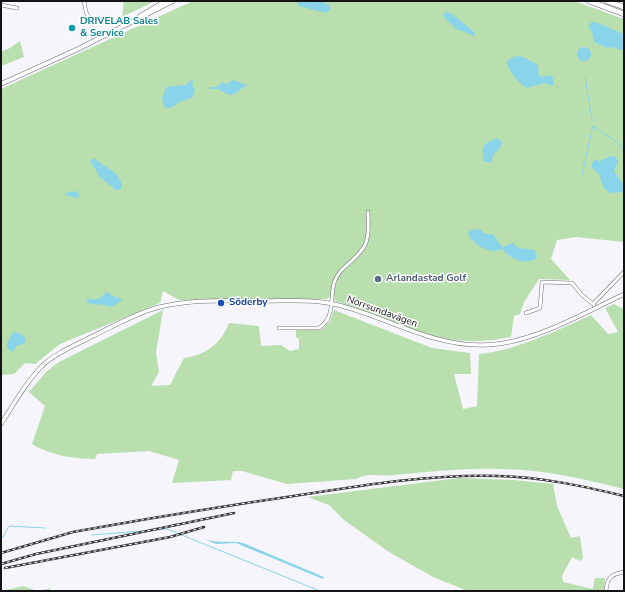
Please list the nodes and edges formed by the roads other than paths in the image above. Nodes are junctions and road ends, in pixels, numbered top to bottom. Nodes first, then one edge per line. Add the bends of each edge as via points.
1 (84, 1) edge
2 (166, 1) edge
3 (173, 1) edge
4 (589, 1) edge
5 (606, 1) edge
6 (617, 1) edge
7 (624, 4) edge
8 (1, 5) edge
9 (624, 7) edge
10 (17, 8) dead end
11 (624, 14) edge
12 (106, 20) dead end
13 (114, 31) junction
14 (1, 84) edge
15 (368, 212) dead end
16 (624, 272) edge
17 (624, 294) edge
18 (331, 303) junction
19 (593, 304) junction
20 (595, 308) junction
21 (526, 313) dead end
22 (279, 328) dead end
23 (1, 424) edge
24 (624, 572) edge
25 (606, 591) edge

1 - 12 street via 89,18
2 - 13 main road
3 - 13 main road
4 - 11 highway
5 - 9 highway
6 - 7 highway
8 - 10 street
13 - 14 main road
15 - 18 street via 364,246 339,272
16 - 19 street
17 - 20 street, Norrsundavägen
18 - 20 street, Norrsundavägen via 424,336 461,345 485,345 530,336 552,329
18 - 22 street via 329,318 319,328
18 - 23 street, Norrsundavägen via 194,302 178,303 143,312 54,357 33,376
19 - 20 street
19 - 21 street via 572,283 542,282 540,308
24 - 25 street via 612,575 607,581

